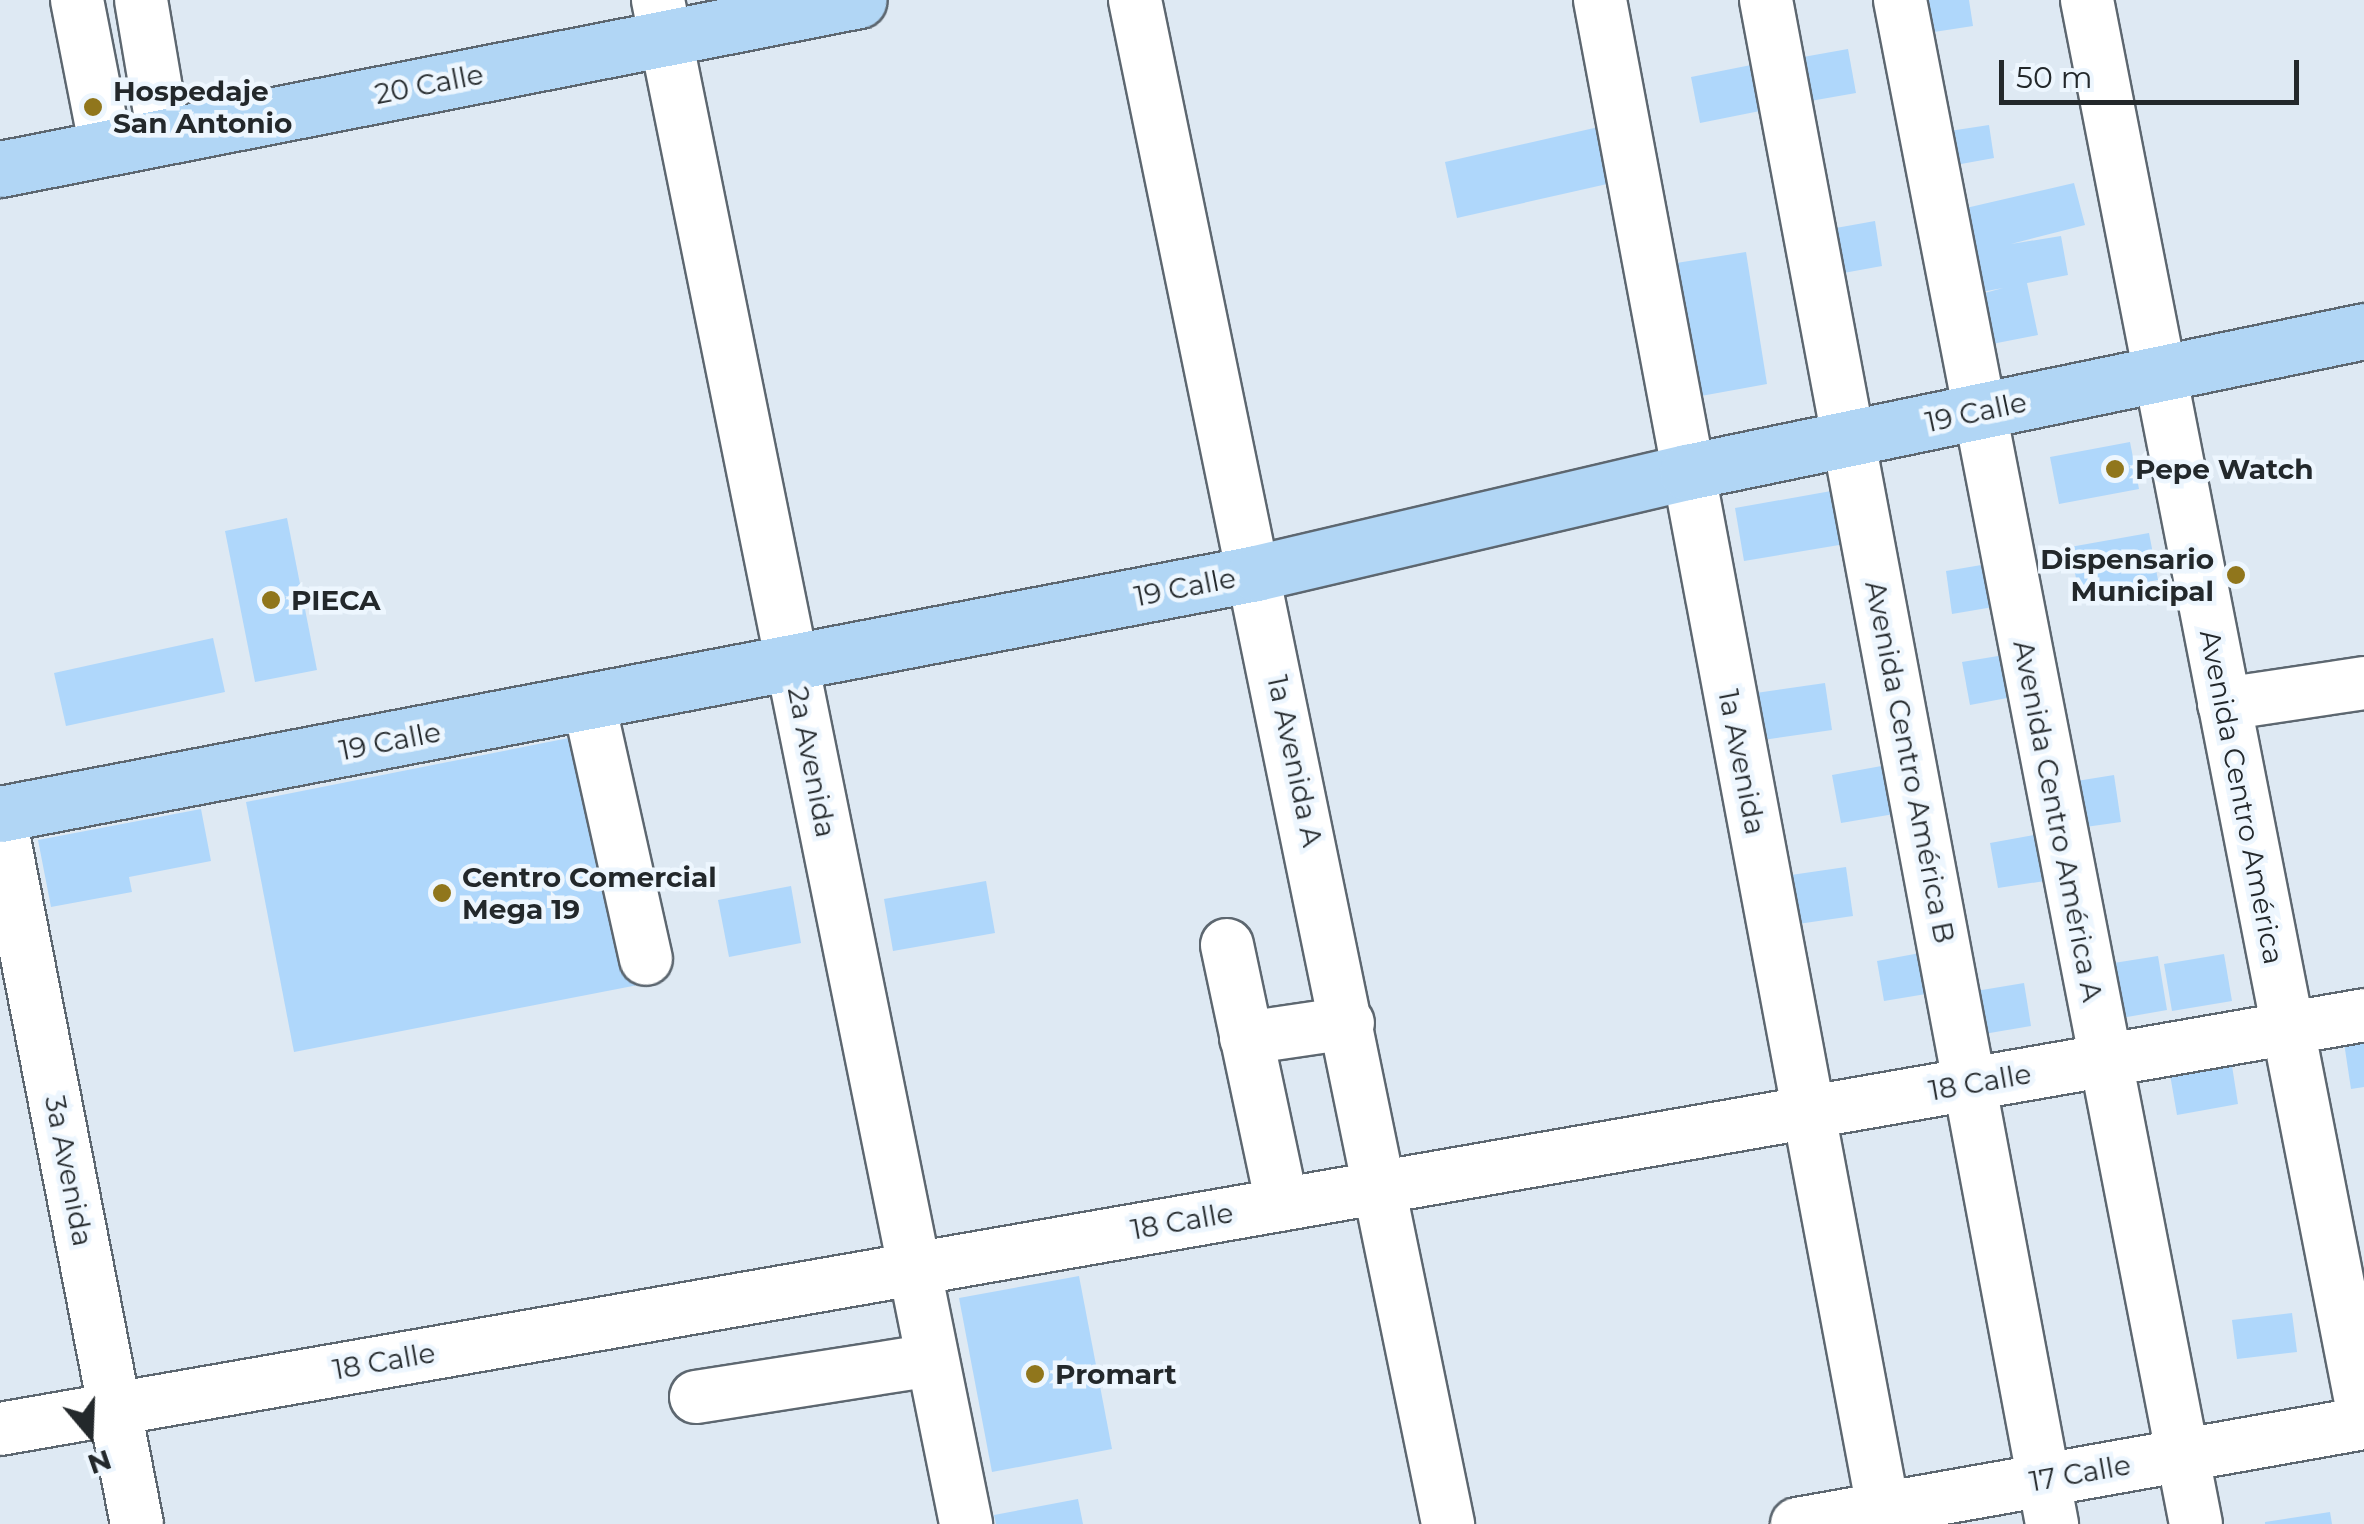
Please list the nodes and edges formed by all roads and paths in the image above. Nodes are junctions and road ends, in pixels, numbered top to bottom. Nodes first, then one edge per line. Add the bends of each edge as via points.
1 (77, 0) edge
2 (141, 0) edge
3 (858, 0) edge
4 (1135, 0) edge
5 (1600, 0) edge
6 (1766, 0) edge
7 (1900, 0) edge
8 (2087, 0) edge
9 (661, 19) edge
10 (164, 136) junction
11 (106, 148) junction
12 (0, 169) edge
13 (2364, 332) edge
14 (2158, 374) junction
15 (1979, 411) junction
16 (1848, 438) junction
17 (1687, 472) junction
18 (1256, 573) junction
19 (792, 666) junction
20 (2364, 682) edge
21 (589, 704) junction
22 (2224, 704) junction
23 (0, 816) edge
24 (1226, 945) dead end
25 (646, 959) dead end
26 (2364, 1015) edge
27 (1348, 1023) junction
28 (2288, 1028) junction
29 (1246, 1038) junction
30 (2104, 1060) junction
31 (1971, 1083) junction
32 (1808, 1112) junction
33 (1381, 1186) junction
34 (1282, 1204) junction
35 (913, 1268) junction
36 (932, 1360) junction
37 (696, 1397) dead end
38 (116, 1408) junction
39 (2364, 1420) edge
40 (0, 1429) edge
41 (2183, 1455) junction
42 (2048, 1502) edge
43 (1884, 1516) edge
44 (137, 1524) edge
45 (966, 1524) edge
46 (1448, 1524) edge
47 (1797, 1524) edge
48 (2196, 1524) edge

1 - 11 street
2 - 10 street
3 - 9 main road, 20 Calle
4 - 18 street, 1a Avenida A
5 - 17 street, 1a Avenida
6 - 16 street, Avenida Centro América B
7 - 15 street, Avenida Centro América A
8 - 14 street, Avenida Centro América
9 - 10 main road, 20 Calle
9 - 19 street, 2a Avenida
10 - 11 main road, 20 Calle
11 - 12 main road, 20 Calle
13 - 14 main road, 19 Calle
14 - 15 main road, 19 Calle
14 - 22 street, Avenida Centro América
15 - 16 main road, 19 Calle
15 - 30 street, Avenida Centro América A
16 - 17 main road, 19 Calle
16 - 31 street, Avenida Centro América B
17 - 18 main road, 19 Calle
17 - 32 street, 1a Avenida
18 - 19 main road, 19 Calle
18 - 27 street, 1a Avenida A
19 - 21 main road, 19 Calle
19 - 35 street, 2a Avenida
20 - 22 street
21 - 23 main road, 19 Calle
21 - 25 street
22 - 28 street, Avenida Centro América
23 - 38 street, 3a Avenida
24 - 29 street
26 - 28 street, 18 Calle
27 - 29 street
27 - 33 street, 1a Avenida A
28 - 30 street, 18 Calle
28 - 39 street, Avenida Centro América
29 - 34 street
30 - 31 street, 18 Calle
30 - 41 street, Avenida Centro América A
31 - 32 street, 18 Calle
31 - 42 street, Avenida Centro América B
32 - 33 street, 18 Calle
32 - 43 street, 1a Avenida
33 - 34 street, 18 Calle
33 - 46 street, 1a Avenida A
34 - 35 street, 18 Calle
35 - 36 street, 2a Avenida
35 - 38 street, 18 Calle
36 - 37 street
36 - 45 street, 2a Avenida
38 - 40 street, 18 Calle
38 - 44 street, 3a Avenida
39 - 41 street, 17 Calle
41 - 42 street, 17 Calle
41 - 48 street, Avenida Centro América A
42 - 43 street, 17 Calle
43 - 47 street, 17 Calle

